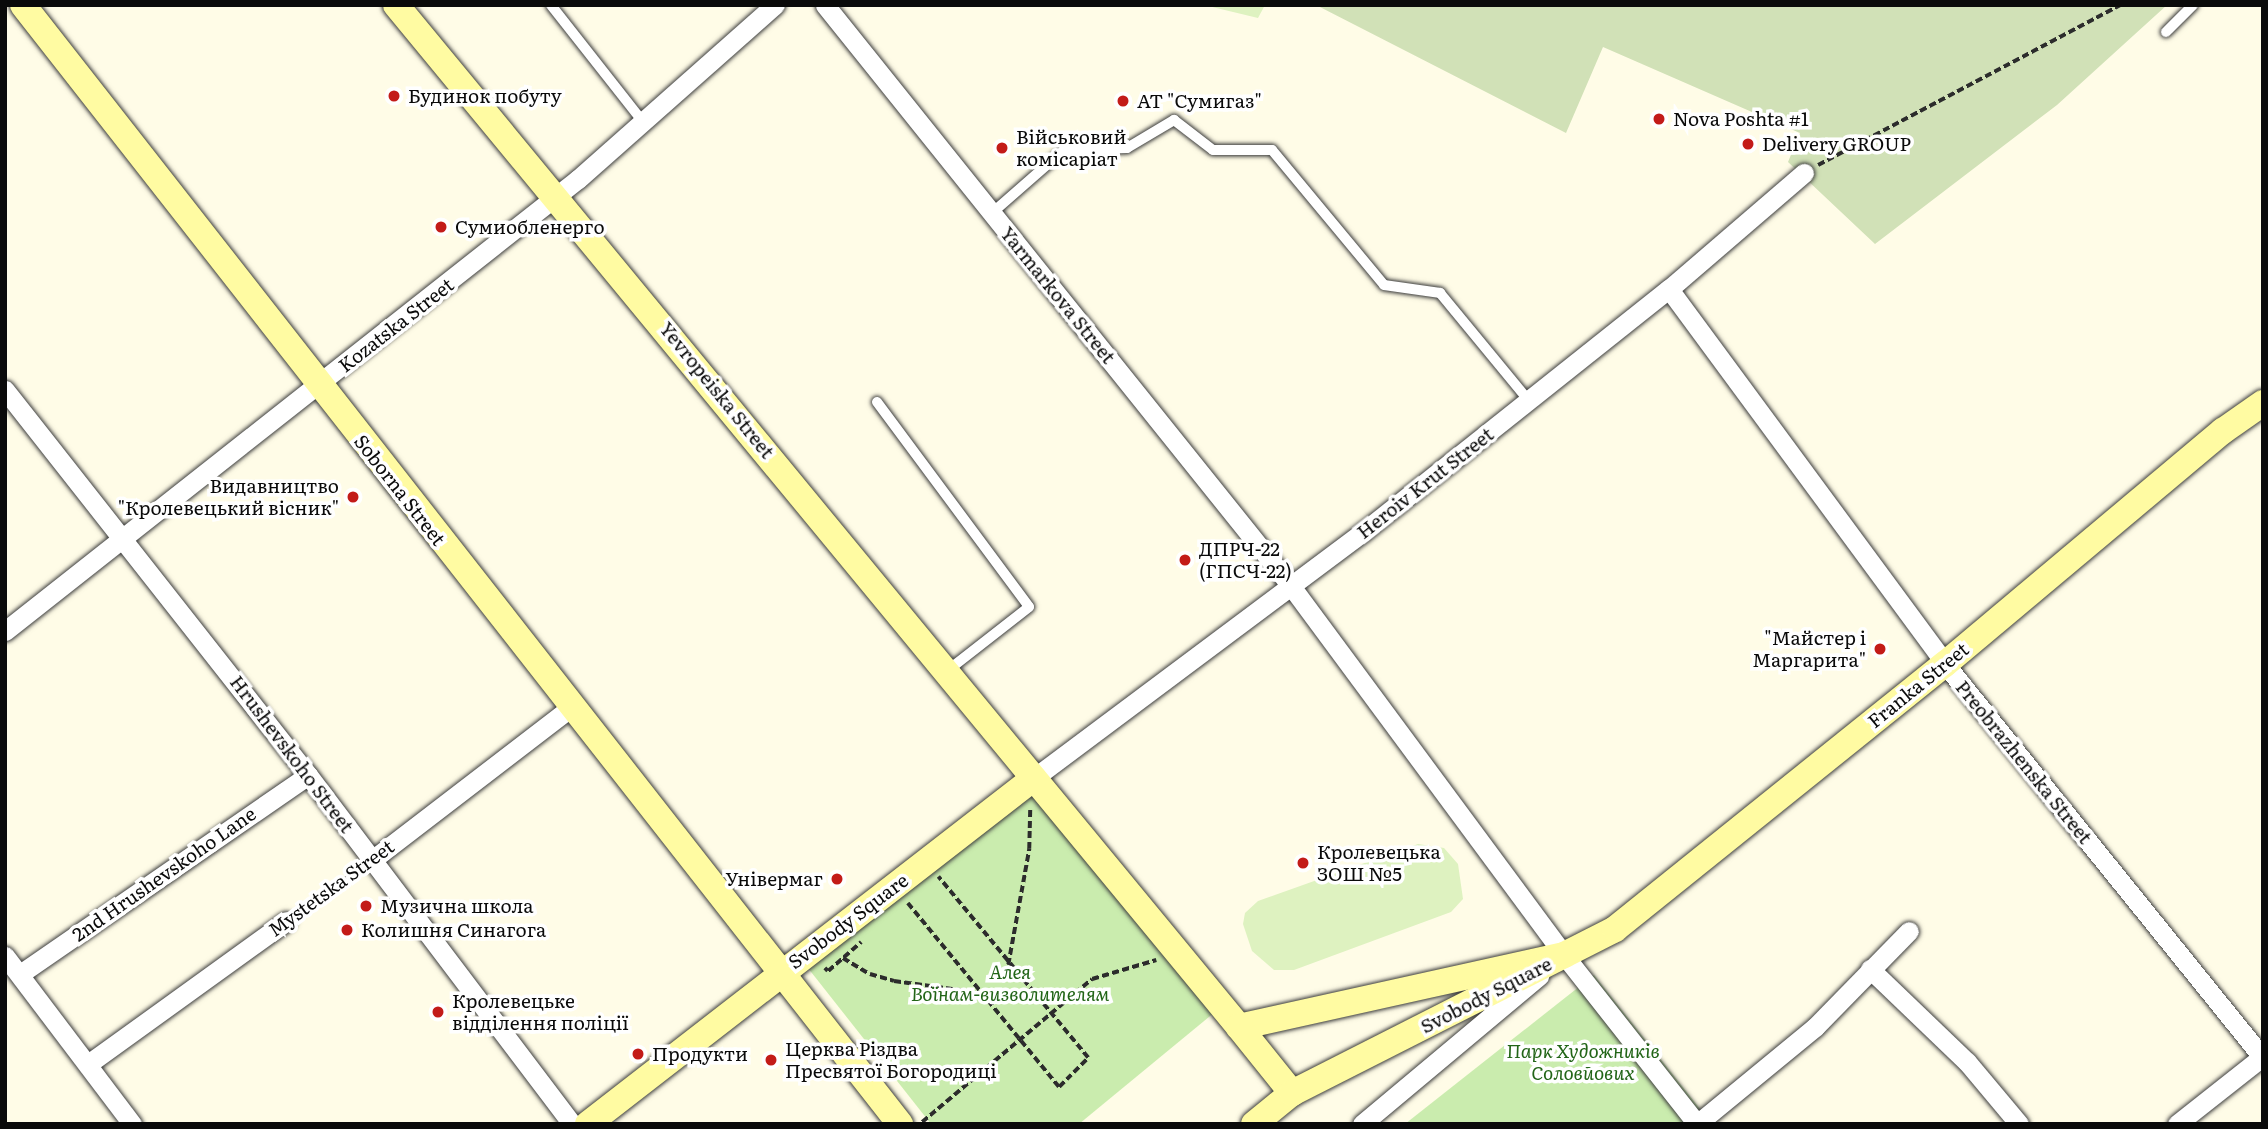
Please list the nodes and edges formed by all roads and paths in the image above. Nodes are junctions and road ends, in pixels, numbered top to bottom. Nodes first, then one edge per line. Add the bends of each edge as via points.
1 (23, 5) edge
2 (396, 5) edge
3 (551, 5) edge
4 (775, 5) edge
5 (825, 5) edge
6 (2120, 5) edge
7 (2193, 5) edge
8 (2166, 32) dead end
9 (644, 123) junction
10 (1804, 173) joint
11 (555, 196) junction
12 (992, 213) junction
13 (1669, 289) junction
14 (319, 386) junction
15 (5, 390) edge
16 (1529, 401) junction
17 (877, 402) dead end
18 (2263, 403) edge
19 (125, 538) junction
20 (1291, 586) junction
21 (5, 631) edge
22 (1945, 664) junction
23 (947, 671) junction
24 (570, 708) junction
25 (308, 775) junction
26 (1034, 778) junction
27 (372, 860) junction
28 (926, 862) junction
29 (894, 886) junction
30 (286, 921) joint
31 (1909, 931) dead end
32 (1178, 953) junction
33 (1564, 955) junction
34 (5, 956) edge
35 (843, 958) dead end
36 (1008, 965) junction
37 (1870, 970) junction
38 (783, 971) junction
39 (20, 974) junction
40 (982, 993) junction
41 (1048, 1013) junction
42 (1239, 1027) junction
43 (1018, 1037) junction
44 (2262, 1057) edge
45 (88, 1064) junction
46 (1292, 1093) junction
47 (132, 1124) edge
48 (572, 1124) edge
49 (588, 1124) edge
50 (900, 1124) edge
51 (920, 1124) edge
52 (1254, 1124) edge
53 (1362, 1124) edge
54 (1697, 1124) edge
55 (2019, 1124) edge
56 (2177, 1124) edge

1 - 14 street, Soborna Street
2 - 11 street, Yevropeiska Street
3 - 9 lane
4 - 9 street, Kozatska Street
5 - 12 street, Yarmarkova Street
6 - 10 path
7 - 8 lane
9 - 11 street, Kozatska Street
10 - 13 street, Heroiv Krut Street
11 - 14 street, Kozatska Street
11 - 23 street, Yevropeiska Street
12 - 16 lane via 1064,150 1127,148 1174,120 1213,150 1272,150 1384,285 1440,293
12 - 20 street, Yarmarkova Street
13 - 16 street, Heroiv Krut Street
13 - 22 street, Preobrazhenska Street
14 - 19 street, Kozatska Street
14 - 24 street, Soborna Street
15 - 19 street, Hrushevskoho Street
16 - 20 street, Heroiv Krut Street
17 - 23 lane via 1028,607
18 - 22 street, Franka Street via 2223,431
19 - 21 street, Kozatska Street
19 - 25 street, Hrushevskoho Street
20 - 26 street, Heroiv Krut Street
20 - 33 street, Yarmarkova Street
22 - 33 street, Franka Street via 1615,929
22 - 44 street, Preobrazhenska Street
23 - 26 street, Yevropeiska Street
24 - 27 street, Mystetska Street
24 - 38 street, Soborna Street
25 - 27 street, Hrushevskoho Street
25 - 39 street, 2nd Hrushevskoho Lane
26 - 28 street, Svobody Square
26 - 32 street, Yevropeiska Street
26 - 36 path via 1029,849
27 - 30 path, Mystetska Street
27 - 48 street, Hrushevskoho Street
28 - 29 street, Svobody Square
28 - 36 path
29 - 38 street, Svobody Square
29 - 40 path
30 - 45 street, Mystetska Street
31 - 37 street
32 - 41 path via 1092,979
32 - 42 street, Yevropeiska Street
33 - 42 street
33 - 46 street, Svobody Square
33 - 53 street
33 - 54 street, Svobody Square
34 - 39 street
35 - 40 path via 894,981
36 - 41 path
37 - 54 street via 1815,1027
37 - 55 street via 1967,1062
38 - 49 street
38 - 50 street, Svobody Square
39 - 45 street
40 - 43 path
41 - 43 path
41 - 43 path via 1088,1058 1059,1087
42 - 46 street
43 - 51 path
44 - 56 street
45 - 47 street
46 - 52 street, Svobody Square

